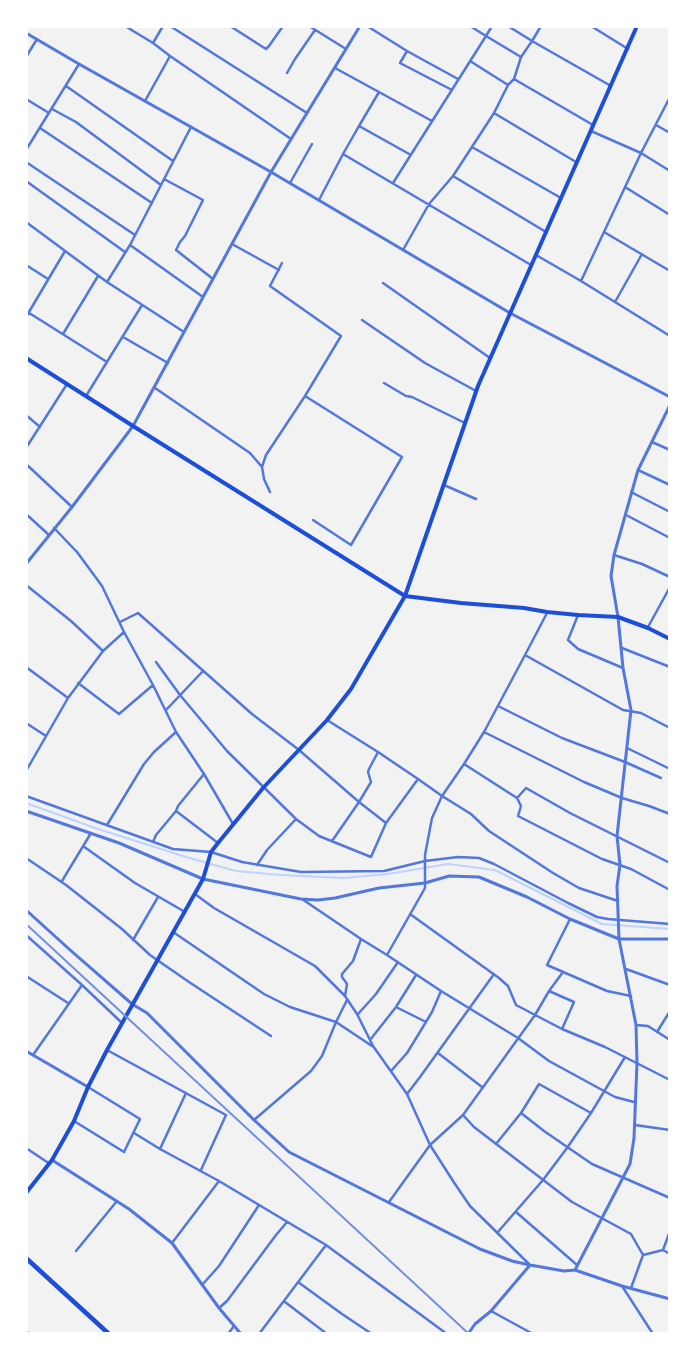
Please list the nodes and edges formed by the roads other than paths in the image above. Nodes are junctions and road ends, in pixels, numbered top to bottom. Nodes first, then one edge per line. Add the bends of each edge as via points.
1 (125, 26) edge
2 (163, 26) edge
3 (170, 26) edge
4 (230, 26) edge
5 (282, 26) edge
6 (309, 26) edge
7 (360, 26) edge
8 (367, 26) edge
9 (470, 26) edge
10 (492, 26) edge
11 (508, 26) edge
12 (541, 26) edge
13 (591, 26) edge
14 (637, 26) edge
15 (315, 30) junction
16 (26, 32) edge
17 (486, 36) junction
18 (37, 39) junction
19 (532, 40) junction
20 (153, 43) junction
21 (346, 49) junction
22 (628, 49) junction
23 (407, 51) junction
24 (170, 56) junction
25 (26, 57) edge
26 (521, 57) junction
27 (470, 61) junction
28 (79, 64) junction
29 (334, 68) junction
30 (288, 73) dead end
31 (514, 78) junction
32 (459, 79) junction
33 (508, 85) junction
34 (66, 86) junction
35 (612, 86) junction
36 (452, 90) junction
37 (380, 92) junction
38 (670, 97) edge
39 (26, 99) edge
40 (145, 101) junction
41 (52, 108) junction
42 (494, 112) junction
43 (49, 113) junction
44 (307, 114) junction
45 (432, 121) junction
46 (656, 125) junction
47 (359, 126) junction
48 (593, 126) junction
49 (191, 127) junction
50 (40, 128) junction
51 (591, 131) junction
52 (670, 133) edge
53 (291, 139) junction
54 (312, 144) dead end
55 (472, 147) junction
56 (26, 150) edge
57 (641, 153) junction
58 (342, 154) junction
59 (411, 154) junction
60 (173, 161) junction
61 (26, 162) edge
62 (577, 163) junction
63 (670, 171) edge
64 (271, 172) junction
65 (453, 176) junction
66 (164, 180) junction
67 (26, 181) edge
68 (290, 183) junction
69 (392, 183) junction
70 (161, 185) junction
71 (625, 187) junction
72 (561, 198) junction
73 (319, 200) junction
74 (152, 203) junction
75 (429, 204) junction
76 (670, 215) edge
77 (26, 222) edge
78 (546, 232) junction
79 (604, 232) junction
80 (135, 235) junction
81 (232, 244) junction
82 (130, 245) junction
83 (403, 250) junction
84 (66, 251) junction
85 (126, 252) junction
86 (642, 254) junction
87 (536, 255) junction
88 (282, 264) dead end
89 (26, 265) edge
90 (532, 265) junction
91 (279, 270) junction
92 (670, 271) edge
93 (98, 276) junction
94 (213, 279) junction
95 (49, 280) junction
96 (581, 281) junction
97 (107, 282) junction
98 (383, 283) dead end
99 (203, 296) junction
100 (615, 302) junction
101 (142, 305) junction
102 (28, 312) edge
103 (510, 312) junction
104 (26, 318) edge
105 (362, 320) dead end
106 (184, 332) junction
107 (63, 335) junction
108 (670, 336) edge
109 (123, 337) junction
110 (26, 358) edge
111 (490, 358) junction
112 (107, 362) junction
113 (168, 363) junction
114 (384, 383) dead end
115 (67, 384) junction
116 (155, 388) junction
117 (476, 391) junction
118 (86, 396) junction
119 (305, 396) junction
120 (670, 397) edge
121 (670, 405) edge
122 (26, 415) edge
123 (465, 424) junction
124 (133, 426) junction
125 (40, 427) junction
126 (652, 442) junction
127 (26, 448) edge
128 (670, 450) edge
129 (26, 464) edge
130 (262, 467) junction
131 (638, 470) junction
132 (444, 485) junction
133 (670, 485) edge
134 (270, 492) dead end
135 (631, 492) junction
136 (476, 499) dead end
137 (72, 508) junction
138 (670, 512) edge
139 (26, 514) edge
140 (626, 515) junction
141 (313, 520) dead end
142 (54, 528) junction
143 (49, 535) junction
144 (670, 538) edge
145 (614, 555) junction
146 (26, 564) edge
147 (670, 577) edge
148 (26, 585) edge
149 (670, 587) edge
150 (405, 596) junction
151 (547, 612) junction
152 (578, 616) junction
153 (618, 617) junction
154 (120, 622) junction
155 (648, 628) junction
156 (124, 632) junction
157 (670, 639) edge
158 (622, 648) junction
159 (103, 651) junction
160 (525, 655) junction
161 (156, 662) dead end
162 (26, 667) edge
163 (670, 667) edge
164 (623, 668) junction
165 (203, 671) junction
166 (78, 683) junction
167 (153, 685) junction
168 (180, 695) junction
169 (68, 698) junction
170 (498, 706) junction
171 (165, 710) junction
172 (631, 710) junction
173 (327, 720) junction
174 (26, 723) edge
175 (670, 728) edge
176 (176, 732) junction
177 (484, 732) junction
178 (46, 736) junction
179 (627, 748) junction
180 (299, 750) junction
181 (378, 752) junction
182 (625, 762) junction
183 (464, 764) junction
184 (27, 769) edge
185 (670, 769) edge
186 (204, 774) junction
187 (661, 778) dead end
188 (418, 779) junction
189 (263, 788) junction
190 (26, 796) edge
191 (442, 796) junction
192 (517, 798) junction
193 (622, 798) junction
194 (359, 802) junction
195 (26, 811) edge
196 (176, 811) junction
197 (670, 814) edge
198 (296, 819) junction
199 (386, 823) junction
200 (233, 824) junction
201 (107, 826) junction
202 (91, 833) junction
203 (617, 836) junction
204 (153, 842) junction
205 (332, 842) junction
206 (218, 843) junction
207 (83, 846) junction
208 (211, 854) junction
209 (26, 858) edge
210 (425, 863) junction
211 (670, 863) edge
212 (257, 865) junction
213 (620, 865) junction
214 (204, 877) junction
215 (426, 881) junction
216 (62, 882) junction
217 (670, 890) edge
218 (195, 894) junction
219 (158, 897) junction
220 (301, 899) junction
221 (618, 900) junction
222 (26, 910) edge
223 (185, 912) junction
224 (410, 914) junction
225 (570, 919) junction
226 (619, 921) junction
227 (670, 924) edge
228 (173, 932) junction
229 (26, 935) edge
230 (619, 938) junction
231 (361, 939) junction
232 (670, 939) edge
233 (133, 940) junction
234 (388, 955) junction
235 (158, 959) junction
236 (398, 962) junction
237 (626, 969) junction
238 (563, 972) junction
239 (494, 974) junction
240 (416, 975) junction
241 (26, 976) edge
242 (82, 985) junction
243 (670, 985) edge
244 (441, 991) junction
245 (549, 991) junction
246 (345, 996) junction
247 (631, 996) junction
248 (347, 1000) junction
249 (68, 1004) junction
250 (132, 1004) junction
251 (396, 1007) junction
252 (470, 1009) junction
253 (670, 1011) edge
254 (358, 1014) junction
255 (535, 1015) junction
256 (336, 1022) junction
257 (426, 1022) junction
258 (122, 1023) junction
259 (636, 1025) junction
260 (562, 1029) junction
261 (657, 1032) junction
262 (271, 1036) dead end
263 (518, 1038) junction
264 (370, 1040) junction
265 (670, 1040) edge
266 (373, 1046) junction
267 (107, 1050) junction
268 (26, 1051) edge
269 (438, 1053) junction
270 (33, 1055) junction
271 (625, 1057) junction
272 (637, 1063) junction
273 (391, 1071) junction
274 (670, 1080) edge
275 (88, 1087) junction
276 (483, 1088) junction
277 (604, 1092) junction
278 (186, 1093) junction
279 (407, 1094) junction
280 (634, 1102) junction
281 (521, 1113) junction
282 (591, 1113) junction
283 (463, 1115) junction
284 (254, 1120) junction
285 (74, 1121) junction
286 (635, 1125) junction
287 (670, 1130) edge
288 (134, 1133) junction
289 (496, 1144) junction
290 (430, 1145) junction
291 (26, 1148) edge
292 (567, 1148) junction
293 (160, 1149) junction
294 (51, 1162) junction
295 (201, 1170) junction
296 (624, 1177) junction
297 (543, 1180) junction
298 (219, 1181) junction
299 (26, 1193) edge
300 (670, 1198) edge
301 (117, 1201) junction
302 (389, 1202) junction
303 (259, 1204) junction
304 (516, 1212) junction
305 (602, 1217) junction
306 (287, 1222) junction
307 (670, 1231) edge
308 (497, 1233) junction
309 (172, 1243) junction
310 (326, 1245) junction
311 (663, 1250) junction
312 (76, 1251) dead end
313 (670, 1254) edge
314 (643, 1255) junction
315 (26, 1258) edge
316 (530, 1265) junction
317 (577, 1265) junction
318 (575, 1270) junction
319 (298, 1282) junction
320 (202, 1285) junction
321 (622, 1286) junction
322 (631, 1288) junction
323 (670, 1299) edge
324 (284, 1301) junction
325 (219, 1308) junction
326 (491, 1311) junction
327 (234, 1326) junction
328 (26, 1331) edge
329 (30, 1334) edge
330 (109, 1334) edge
331 (228, 1334) edge
332 (241, 1334) edge
333 (259, 1334) edge
334 (327, 1334) edge
335 (372, 1334) edge
336 (447, 1334) edge
337 (468, 1334) edge
338 (533, 1334) edge
339 (653, 1334) edge

1 - 20 street
2 - 20 street
3 - 44 street
4 - 5 street via 266,49
6 - 15 street
7 - 21 street
8 - 23 street
9 - 17 street
10 - 17 street
11 - 19 street
12 - 19 street
13 - 22 street
14 - 22 main road
15 - 21 street
15 - 30 street
16 - 18 street
17 - 26 street
17 - 27 street
18 - 25 street
18 - 28 street
19 - 26 street
19 - 35 street
20 - 24 street
21 - 29 street
22 - 35 main road
23 - 32 street
23 - 36 street via 400,63
24 - 40 street
24 - 53 street
26 - 31 street
27 - 32 street
27 - 33 street
28 - 34 street
28 - 40 street
29 - 37 street
29 - 44 street
31 - 33 street
31 - 48 street
32 - 36 street
33 - 42 street
34 - 41 street
34 - 60 street
35 - 48 main road
36 - 45 street
37 - 45 street
37 - 47 street
38 - 46 street
39 - 43 street
40 - 49 street
41 - 43 street
41 - 70 street
42 - 55 street
42 - 62 street
43 - 50 street
44 - 53 street
45 - 59 street
46 - 52 street
46 - 57 street
47 - 58 street
47 - 59 street
48 - 51 main road
49 - 60 street
49 - 64 street
50 - 56 street
50 - 74 street
51 - 57 street
51 - 62 main road
53 - 64 street
54 - 68 street
55 - 65 street
55 - 72 street
57 - 63 street
57 - 71 street
58 - 69 street
58 - 73 street
59 - 69 street
60 - 66 street
61 - 80 street
62 - 72 main road
64 - 68 street
64 - 81 street
65 - 75 street
65 - 78 street
66 - 70 street
66 - 94 street via 203,200 176,250
67 - 85 street
68 - 73 street
69 - 75 street
70 - 74 street
71 - 76 street
71 - 79 street
72 - 78 main road
73 - 83 street
74 - 80 street
75 - 83 street
75 - 90 street
77 - 84 street
78 - 87 main road
79 - 86 street
79 - 96 street
80 - 82 street
81 - 91 street
81 - 94 street
82 - 85 street
82 - 99 street
83 - 103 street
84 - 93 street
84 - 95 street
85 - 97 street
86 - 92 street
86 - 100 street
87 - 90 main road
87 - 96 street
88 - 91 street
89 - 95 street
90 - 103 main road
91 - 119 street via 270,286 342,336
93 - 97 street
93 - 107 street
94 - 99 street
95 - 102 street
96 - 100 street
97 - 101 street
98 - 111 street
99 - 106 street
100 - 108 street
101 - 106 street
101 - 109 street
102 - 104 street
102 - 107 street
103 - 111 main road
103 - 120 street
105 - 117 street via 425,363
106 - 113 street
107 - 112 street
109 - 112 street
109 - 113 street
110 - 115 main road
111 - 117 main road
112 - 118 street
113 - 116 street
114 - 123 street
115 - 118 main road
115 - 125 street
116 - 124 street
116 - 130 street via 250,453
117 - 123 main road
118 - 124 main road
119 - 130 street via 266,455
119 - 141 street via 402,457 351,545
121 - 126 street
122 - 125 street
123 - 132 main road
124 - 137 street
124 - 150 main road
125 - 127 street
126 - 128 street
126 - 131 street
129 - 137 street
130 - 134 street
131 - 133 street
131 - 135 street
132 - 136 street
132 - 150 main road
135 - 138 street
135 - 140 street
137 - 142 street
139 - 143 street
140 - 144 street
140 - 145 street
142 - 143 street
142 - 154 street via 102,586
143 - 146 street
145 - 147 street
145 - 153 street via 611,576
148 - 159 street
149 - 155 street
150 - 151 main road
150 - 173 main road via 351,690
151 - 152 main road
151 - 160 street
152 - 153 main road
152 - 164 street via 568,640 578,649
153 - 155 main road
153 - 158 street
154 - 156 street
154 - 165 street via 138,613
155 - 157 main road
156 - 159 street
156 - 167 street
158 - 163 street
158 - 164 street
159 - 166 street
160 - 170 street
160 - 172 street via 623,710
161 - 168 street
162 - 169 street
164 - 172 street
165 - 168 street
165 - 180 street
166 - 167 street via 120,714
166 - 169 street
167 - 171 street
168 - 171 street
168 - 189 street
169 - 178 street
170 - 177 street
170 - 182 street via 562,738
171 - 176 street
172 - 175 street
172 - 179 street
173 - 180 main road
173 - 181 street
174 - 178 street
176 - 186 street
176 - 201 street via 144,764
177 - 183 street
177 - 193 street
178 - 184 street
179 - 182 street
179 - 185 street
180 - 189 main road
180 - 194 street
181 - 188 street
181 - 194 street via 368,772 371,782
182 - 187 street
182 - 193 street
183 - 191 street
183 - 192 street
186 - 196 street
186 - 200 street
188 - 191 street
188 - 199 street
189 - 198 street
189 - 200 main road
190 - 201 street
191 - 210 street via 432,818
191 - 221 street via 553,873 580,888
192 - 203 street via 526,788
192 - 213 street via 521,806 518,816
193 - 197 street
193 - 203 street
194 - 199 street
194 - 205 street
195 - 202 street
196 - 204 street
196 - 206 street
198 - 205 street
198 - 212 street
199 - 205 street via 371,857
200 - 206 main road
201 - 204 street
202 - 207 street
202 - 214 street
203 - 211 street
203 - 213 street
204 - 208 street via 173,849
206 - 208 main road
207 - 216 street
207 - 219 street
208 - 212 street
208 - 214 main road
209 - 216 street
210 - 212 street via 360,872 301,872
210 - 215 street
210 - 226 street via 458,857 479,858 588,913
213 - 217 street
213 - 221 street
214 - 218 main road
214 - 220 street
215 - 220 street via 335,898
215 - 224 street via 423,894
215 - 225 street via 449,876 479,877
216 - 233 street
218 - 223 main road
218 - 246 street via 315,966
219 - 223 street
219 - 233 street
220 - 231 street
221 - 226 street
222 - 250 street
223 - 228 main road
224 - 234 street
224 - 239 street
225 - 230 street
225 - 238 street via 547,965
226 - 227 street
226 - 230 street
228 - 235 main road
228 - 256 street via 264,994 290,1007
229 - 242 street
230 - 232 street
230 - 237 street
231 - 234 street
231 - 246 street via 354,961 342,974 347,984
233 - 235 street
234 - 236 street
235 - 250 main road
235 - 262 street
236 - 240 street
236 - 254 street
237 - 243 street
237 - 247 street
238 - 245 street
238 - 247 street via 607,991
239 - 252 street
239 - 255 street via 508,986 516,1005
240 - 244 street
240 - 251 street
241 - 249 street
242 - 249 street
242 - 258 street
244 - 252 street
244 - 257 street
245 - 255 street
245 - 260 street via 574,1002
246 - 248 street
247 - 259 street
248 - 254 street
248 - 256 street
249 - 270 street
250 - 258 main road
250 - 284 street via 147,1013
251 - 257 street
251 - 264 street
252 - 263 street
252 - 269 street
253 - 261 street
254 - 264 street
255 - 260 street
255 - 263 street
256 - 266 street
256 - 284 street via 322,1056 311,1071
257 - 273 street via 407,1053
258 - 267 main road
259 - 261 street via 648,1026
259 - 272 street
260 - 271 street
261 - 265 street
263 - 276 street
263 - 277 street via 549,1061
264 - 266 street
266 - 273 street
267 - 275 main road
267 - 278 street
268 - 270 street
269 - 276 street
269 - 279 street
270 - 275 street
271 - 272 street
271 - 277 street
272 - 274 street
272 - 280 street
273 - 279 street
275 - 285 main road
275 - 288 street via 140,1119
276 - 283 street
277 - 280 street
277 - 282 street
278 - 293 street
278 - 295 street via 226,1115
279 - 290 street
280 - 286 street
281 - 282 street via 539,1084
281 - 289 street
281 - 292 street
282 - 292 street
283 - 289 street
283 - 290 street
284 - 302 street via 289,1152
285 - 288 street via 124,1152
285 - 294 main road
286 - 287 street
286 - 296 street via 630,1164
288 - 293 street
289 - 297 street
290 - 302 street
290 - 308 street via 470,1206
291 - 294 street
292 - 296 street via 592,1164
292 - 297 street
293 - 295 street
294 - 299 main road
294 - 301 street
295 - 298 street
296 - 300 street
296 - 305 street
297 - 304 street
297 - 305 street via 572,1202
298 - 303 street
298 - 309 street
301 - 309 street
301 - 312 street
302 - 316 street via 480,1249
303 - 306 street
303 - 320 street via 220,1266
304 - 308 street
304 - 317 street
305 - 314 street via 631,1234
305 - 317 street
306 - 310 street
306 - 325 street
307 - 311 street
308 - 316 street
309 - 320 street
310 - 319 street
310 - 336 street
311 - 313 street
311 - 314 street
314 - 322 street
315 - 330 main road
316 - 318 street
316 - 326 street
317 - 318 street
318 - 321 street
319 - 324 street
319 - 335 street
320 - 325 street
321 - 322 street
321 - 339 street
322 - 323 street
324 - 333 street
324 - 334 street
325 - 327 street
326 - 337 street
326 - 338 street
327 - 331 street
327 - 332 street
328 - 329 street

